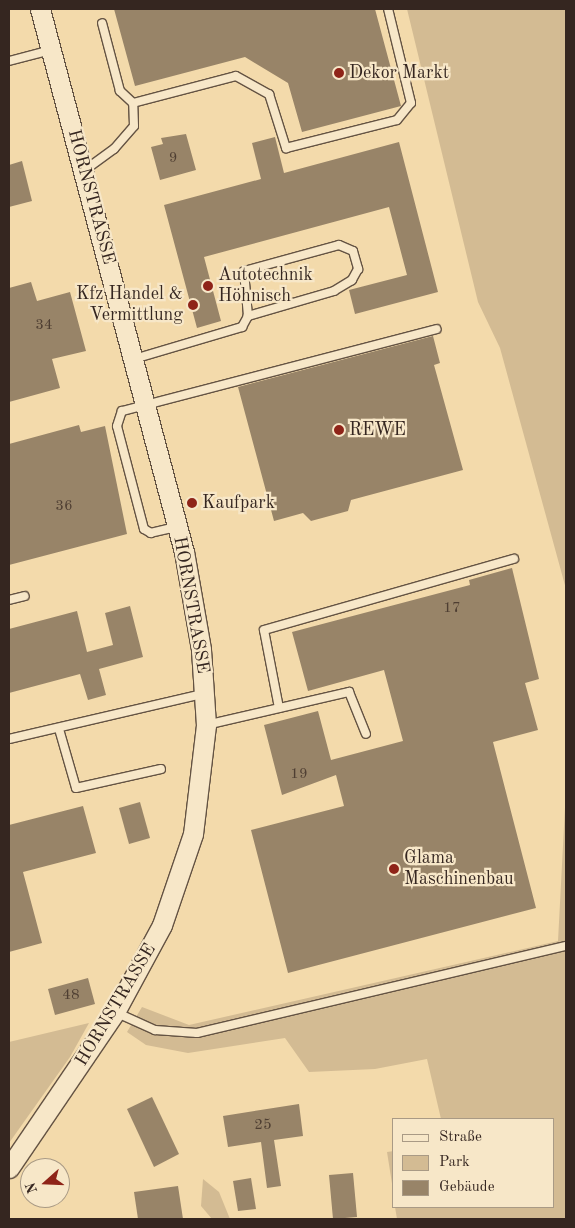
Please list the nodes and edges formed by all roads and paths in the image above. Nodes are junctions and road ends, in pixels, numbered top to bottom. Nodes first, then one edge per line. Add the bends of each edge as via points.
1 (40, 9) edge
2 (388, 9) edge
3 (102, 23) dead end
4 (51, 50) junction
5 (9, 61) edge
6 (133, 103) junction
7 (84, 170) junction
8 (248, 316) junction
9 (437, 329) dead end
10 (134, 359) junction
11 (146, 404) junction
12 (178, 526) junction
13 (514, 558) dead end
14 (25, 596) dead end
15 (9, 600) edge
16 (205, 694) junction
17 (279, 708) junction
18 (206, 725) junction
19 (59, 729) junction
20 (366, 734) dead end
21 (9, 739) edge
22 (161, 770) dead end
23 (566, 946) edge
24 (115, 1012) junction
25 (9, 1168) edge

1 - 4 street, HORNSTRASSE
2 - 6 lane via 411,103 397,120 286,148 270,94 236,76
3 - 6 lane via 120,91
4 - 5 lane
4 - 7 street, HORNSTRASSE
6 - 7 lane via 134,126 114,149
7 - 10 street, HORNSTRASSE
8 - 8 lane via 244,271 339,245 353,251 358,269 352,280 334,291
8 - 10 lane via 232,333
9 - 11 lane
10 - 11 street, HORNSTRASSE
11 - 12 street, HORNSTRASSE
11 - 12 lane via 122,411 117,426 144,529 151,534
12 - 16 street, HORNSTRASSE via 194,606
13 - 17 lane via 264,630
14 - 15 lane
16 - 18 street, HORNSTRASSE
16 - 19 lane
17 - 18 lane
17 - 20 lane via 349,692
18 - 24 street, HORNSTRASSE via 201,795 179,882 162,925
19 - 21 lane
19 - 22 lane via 76,788
23 - 24 lane via 197,1033 155,1030
24 - 25 street, HORNSTRASSE

